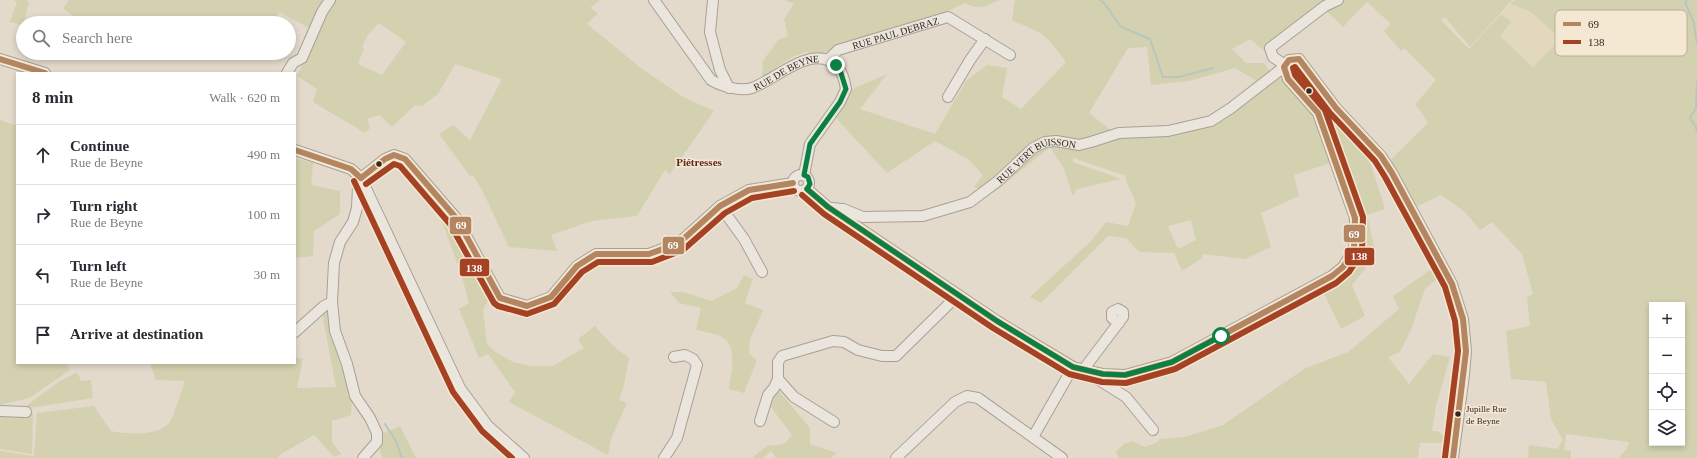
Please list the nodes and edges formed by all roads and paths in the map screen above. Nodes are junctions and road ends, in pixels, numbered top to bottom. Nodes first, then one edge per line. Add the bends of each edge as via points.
1 (330, 0) edge
2 (654, 0) edge
3 (713, 0) edge
4 (1338, 0) edge
5 (985, 39) junction
6 (1010, 55) dead end
7 (0, 59) edge
8 (828, 60) junction
9 (1284, 66) junction
10 (43, 72) edge
11 (288, 72) edge
12 (729, 88) junction
13 (948, 97) dead end
14 (296, 150) edge
15 (804, 175) junction
16 (361, 178) junction
17 (793, 184) junction
18 (807, 189) junction
19 (720, 206) junction
20 (828, 207) junction
21 (762, 272) dead end
22 (958, 295) junction
23 (332, 302) junction
24 (1119, 323) dead end
25 (296, 331) edge
26 (674, 357) dead end
27 (1073, 367) junction
28 (1083, 370) junction
29 (778, 379) junction
30 (0, 411) edge
31 (26, 412) dead end
32 (760, 421) dead end
33 (834, 422) dead end
34 (1153, 430) dead end
35 (1033, 436) junction
36 (363, 458) edge
37 (524, 458) edge
38 (664, 458) edge
39 (896, 458) edge
40 (1062, 458) edge
41 (1454, 458) edge

1 - 11 street via 302,58 293,63
2 - 12 street, RUE DE BEYNE via 711,80
3 - 12 street via 710,32 720,70
4 - 9 street via 1325,6 1270,48 1273,57
5 - 6 street, RUE PAUL DEBRAZ
5 - 8 street, RUE PAUL DEBRAZ via 948,17 838,50
5 - 13 street
7 - 10 street
8 - 12 street, RUE DE BEYNE via 820,57 800,62 751,89
8 - 15 street, RUE DE BEYNE via 840,70 846,89 840,102 810,144
9 - 20 street, RUE VERT BUISSON via 1211,121 1168,131 1119,133 1079,145 1045,142 1033,148 998,181 970,202 924,216 863,217 843,209
9 - 28 street via 1288,79 1318,113 1355,218 1354,249 1343,268 1172,362 1125,375
9 - 41 street via 1290,60 1299,59 1336,108 1381,156 1452,284 1463,319 1466,351
14 - 16 street via 351,169
15 - 17 street via 794,179
15 - 18 street via 808,177 810,184
16 - 19 street via 394,154 405,159 457,219 500,298 527,306 552,297 577,266 596,254 649,254 679,243
16 - 23 street via 353,222 340,242 334,263
16 - 37 street via 460,388 488,426
17 - 18 street via 798,192
17 - 19 street via 749,190
18 - 20 street
19 - 21 street via 744,239
20 - 22 street
22 - 27 street
22 - 29 street via 896,356 864,352 844,342 833,341 782,356 778,362
23 - 25 street
23 - 36 street via 335,331 355,396 378,432 377,442
24 - 28 street
26 - 38 street via 693,358 697,365 677,438
27 - 28 street
27 - 35 street
28 - 34 street via 1126,397
29 - 32 street via 768,395
29 - 33 street via 794,397
30 - 31 street
35 - 39 street via 978,398 967,396 955,402
35 - 40 street

